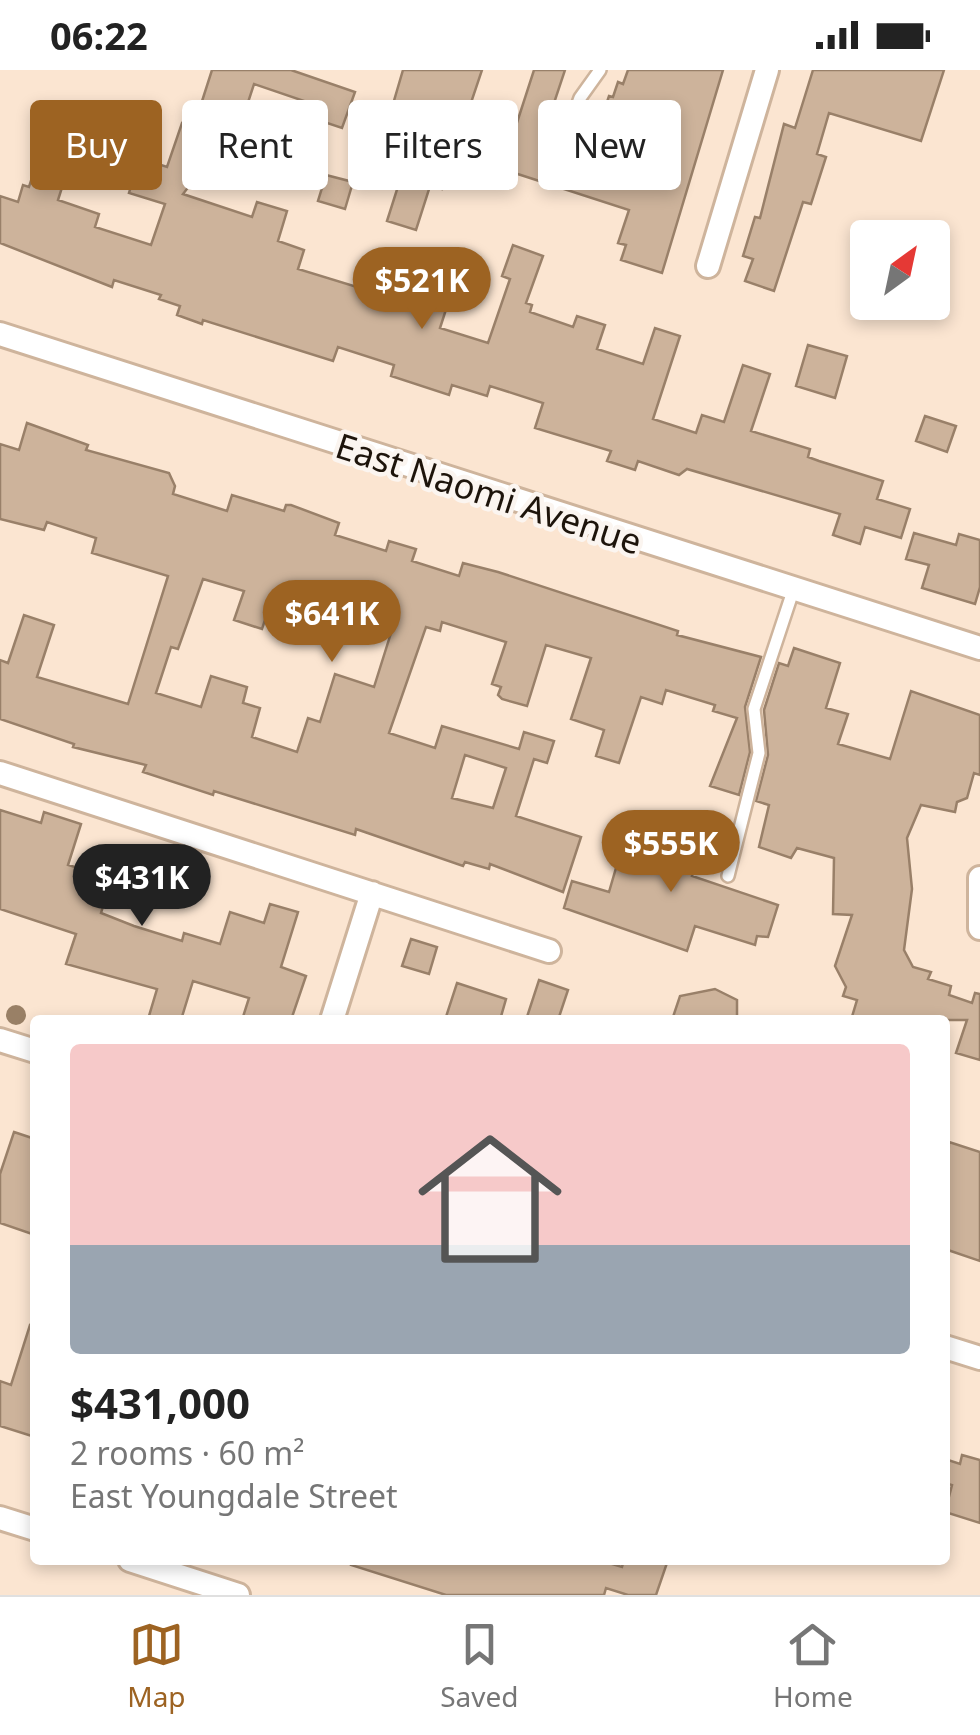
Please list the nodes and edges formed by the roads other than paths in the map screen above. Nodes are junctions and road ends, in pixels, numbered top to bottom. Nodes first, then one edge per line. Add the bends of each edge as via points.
1 (600, 70) edge
2 (768, 70) edge
3 (579, 100) edge
4 (708, 266) dead end
5 (0, 334) edge
6 (793, 592) junction
7 (980, 648) edge
8 (0, 773) edge
9 (728, 876) dead end
10 (980, 878) edge
11 (372, 893) junction
12 (979, 927) edge
13 (549, 951) dead end
14 (334, 1015) edge
15 (0, 1040) edge
16 (30, 1049) edge
17 (950, 1348) edge
18 (980, 1358) edge
19 (0, 1518) edge
20 (30, 1527) edge
21 (145, 1565) edge
22 (238, 1595) edge

1 - 3 lane
2 - 4 street
5 - 6 street, East Naomi Avenue
6 - 7 street, East Naomi Avenue
6 - 9 lane via 754,709 759,753
8 - 11 street
10 - 12 street
11 - 13 street
11 - 14 street
15 - 16 street
17 - 18 street
19 - 20 street
21 - 22 street

